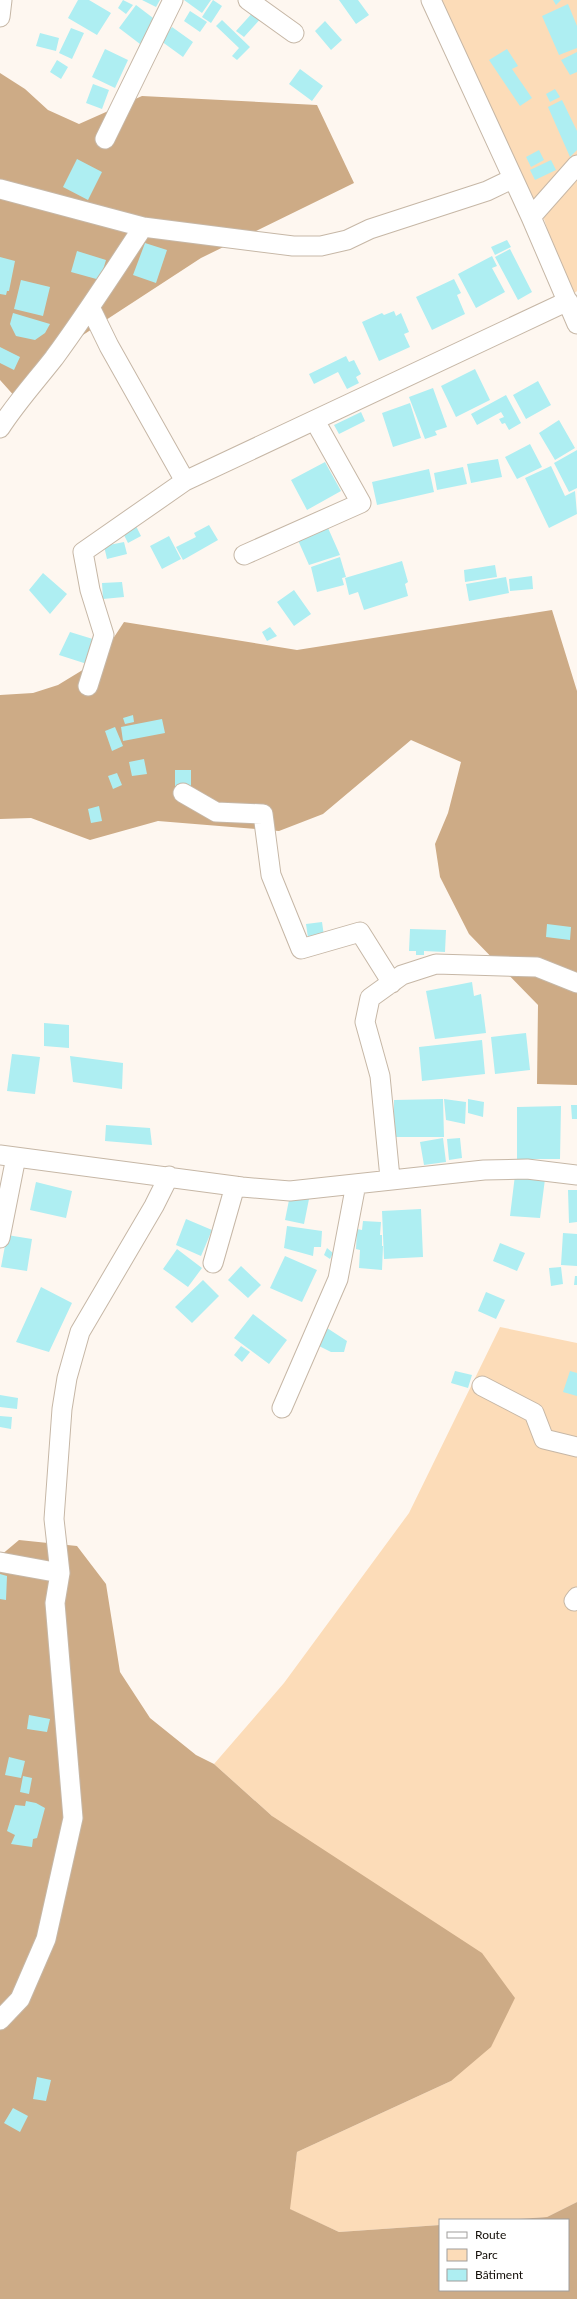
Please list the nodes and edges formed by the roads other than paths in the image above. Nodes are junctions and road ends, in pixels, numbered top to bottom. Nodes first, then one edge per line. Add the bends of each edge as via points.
1 (2, 0) edge
2 (173, 0) edge
3 (248, 0) edge
4 (431, 0) edge
5 (0, 17) edge
6 (294, 33) dead end
7 (105, 139) dead end
8 (577, 165) edge
9 (512, 179) junction
10 (0, 189) edge
11 (531, 217) junction
12 (142, 227) junction
13 (570, 292) edge
14 (90, 307) junction
15 (577, 324) edge
16 (315, 420) junction
17 (0, 428) edge
18 (185, 481) junction
19 (244, 555) dead end
20 (88, 686) dead end
21 (183, 793) dead end
22 (392, 983) junction
23 (577, 983) edge
24 (8, 1156) edge
25 (577, 1175) edge
26 (169, 1176) junction
27 (390, 1178) junction
28 (356, 1184) junction
29 (235, 1186) junction
30 (0, 1238) edge
31 (213, 1263) dead end
32 (482, 1386) dead end
33 (282, 1408) dead end
34 (577, 1447) edge
35 (0, 1562) edge
36 (60, 1573) junction
37 (0, 2020) edge

1 - 5 street
2 - 7 street
3 - 6 street
4 - 9 street
8 - 11 street
9 - 11 street
9 - 12 street via 487,191 370,229 347,240 321,246 293,246
10 - 12 street
11 - 13 street
12 - 14 street
13 - 15 street
13 - 16 street
14 - 17 street via 53,359 12,408
14 - 18 street via 109,346
16 - 18 street
16 - 19 street via 361,503
18 - 20 street via 83,552 90,590 104,635
21 - 22 street via 216,812 263,814 271,875 300,949 360,932
22 - 23 street via 402,975 436,964 537,967
22 - 27 street via 370,998 365,1022 380,1076
24 - 26 street
24 - 30 street
25 - 27 street via 528,1169
26 - 29 street
26 - 36 street via 80,1332 66,1378 54,1520
27 - 28 street
28 - 29 street via 290,1191
28 - 33 street via 338,1279
29 - 31 street
32 - 34 street via 534,1413 544,1439
35 - 36 street
36 - 37 street via 55,1603 73,1818 46,1939 20,1999

